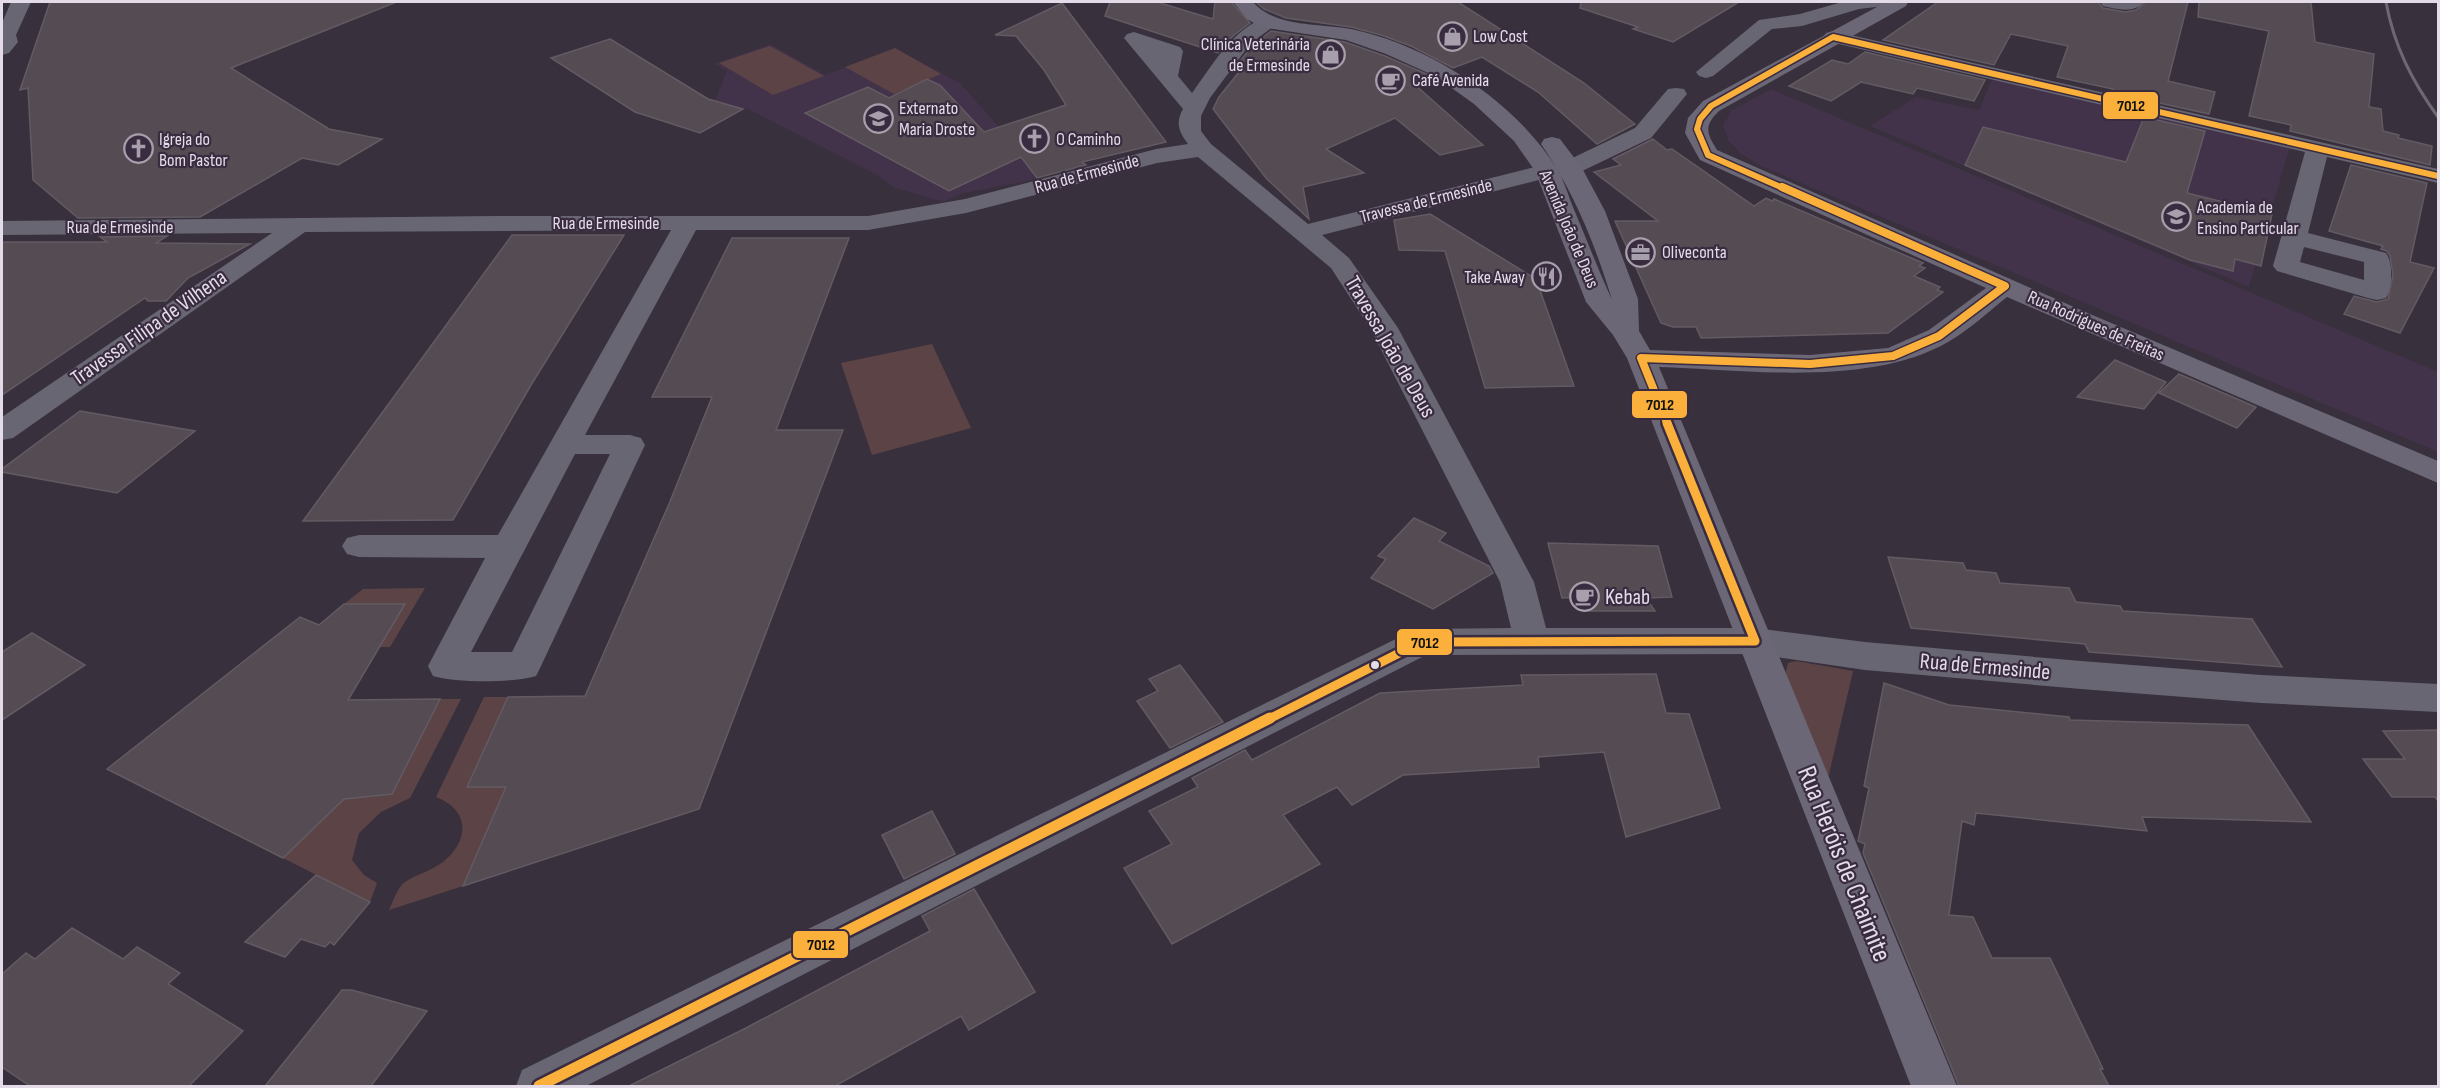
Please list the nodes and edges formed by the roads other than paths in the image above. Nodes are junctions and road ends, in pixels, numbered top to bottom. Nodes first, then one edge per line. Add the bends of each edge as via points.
1 (21, 2) edge
2 (1243, 2) edge
3 (1769, 2) edge
4 (1877, 2) edge
5 (1899, 2) edge
6 (2110, 2) edge
7 (2134, 2) edge
8 (1278, 24) junction
9 (1766, 24) junction
10 (1833, 37) junction
11 (2, 49) edge
12 (1706, 72) dead end
13 (1167, 77) dead end
14 (1676, 94) dead end
15 (1194, 108) junction
16 (2318, 148) junction
17 (1203, 149) junction
18 (1559, 169) junction
19 (2439, 176) edge
20 (688, 224) junction
21 (298, 226) junction
22 (2, 228) edge
23 (1304, 232) junction
24 (2294, 237) dead end
25 (2006, 286) junction
26 (1641, 358) junction
27 (2, 431) edge
28 (565, 444) junction
29 (2439, 472) edge
30 (359, 546) dead end
31 (508, 547) junction
32 (1755, 641) junction
33 (1532, 642) junction
34 (2439, 698) edge
35 (539, 1086) edge
36 (1934, 1086) edge

1 - 11 street
2 - 8 main road, Avenida João de Deus via 1254,15
3 - 9 street via 1764,15
4 - 9 street via 1857,3 1802,20
5 - 10 main road, Rua Rodrigues de Freitas
6 - 7 street
8 - 15 street via 1243,40
8 - 18 main road, Avenida João de Deus via 1350,35 1442,72 1482,99
8 - 18 main road, Avenida João de Deus via 1306,21 1314,10 1458,67 1543,133
9 - 12 street
10 - 16 street
10 - 25 main road, Rua Rodrigues de Freitas via 1711,106 1699,118 1696,133 1708,155
13 - 15 street
14 - 18 street, Travessa de Ermesinde via 1643,133
15 - 17 street, Travessa João de Deus via 1190,131
16 - 19 street
16 - 24 street
17 - 20 street, Rua de Ermesinde via 1156,156 906,218 868,223
17 - 23 street, Travessa João de Deus
18 - 23 street, Travessa de Ermesinde
18 - 26 main road, Avenida João de Deus via 1599,302 1625,331
20 - 21 street, Rua de Ermesinde
20 - 28 street
21 - 22 street, Rua de Ermesinde
21 - 27 street, Travessa Filipa de Vilhena
23 - 33 street, Travessa João de Deus via 1340,263 1384,328 1517,582
25 - 26 main road via 1939,336 1893,356 1810,364
25 - 29 main road, Rua Rodrigues de Freitas
26 - 32 main road, Avenida João de Deus
28 - 31 street
28 - 31 street via 630,445 523,666 446,666
30 - 31 street
32 - 33 street, Rua de Ermesinde
32 - 34 street, Rua de Ermesinde via 1876,658 2261,689
32 - 36 main road, Rua Heróis de Chaimite
33 - 35 street, Rua de Ermesinde via 1421,642

